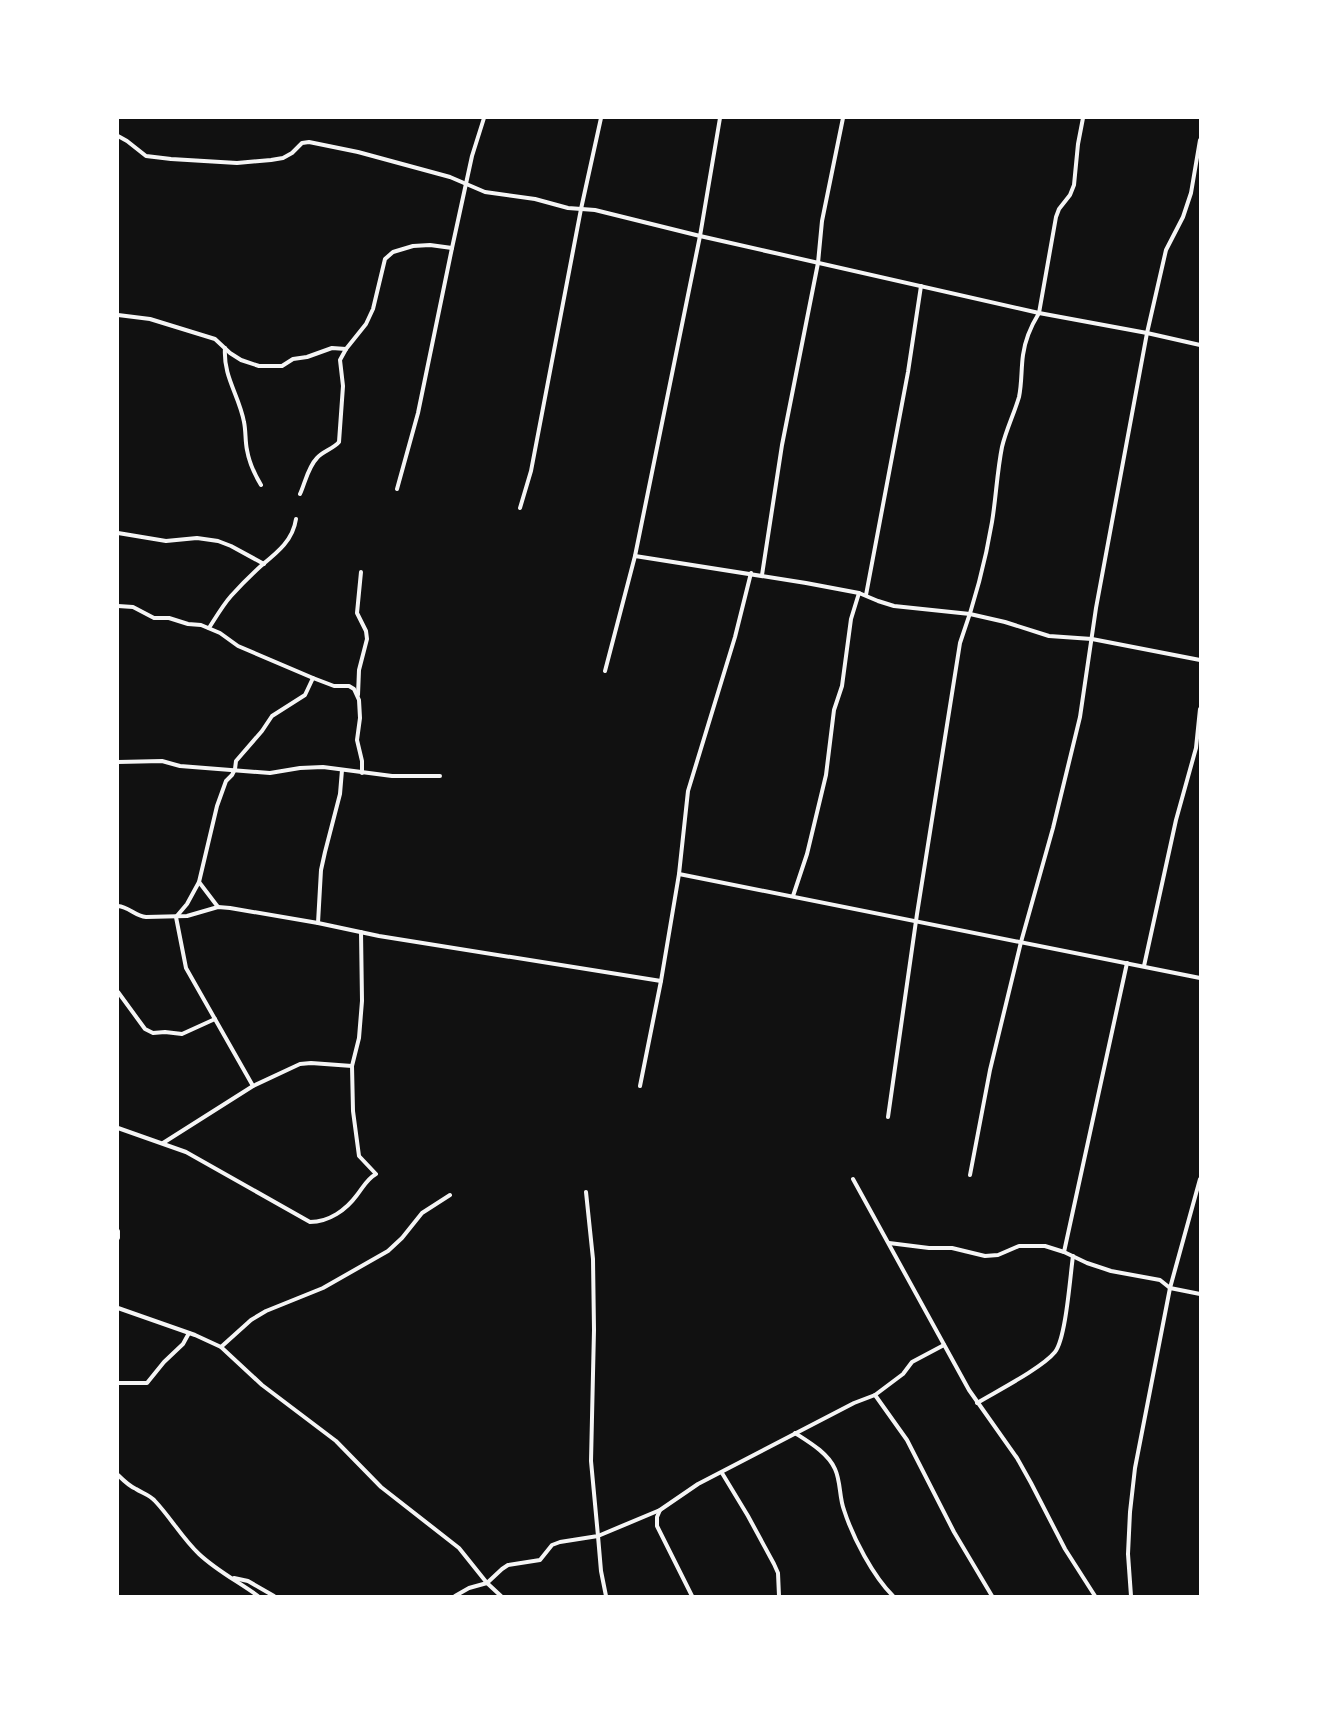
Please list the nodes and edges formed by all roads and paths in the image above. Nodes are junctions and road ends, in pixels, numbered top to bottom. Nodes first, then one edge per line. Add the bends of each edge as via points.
1 (484, 118) edge
2 (601, 118) edge
3 (720, 118) edge
4 (843, 118) edge
5 (1084, 118) edge
6 (118, 136) edge
7 (1200, 140) edge
8 (465, 184) junction
9 (582, 209) junction
10 (700, 236) junction
11 (452, 248) junction
12 (818, 263) junction
13 (921, 286) junction
14 (1038, 313) junction
15 (118, 315) edge
16 (1147, 333) junction
17 (1200, 345) edge
18 (225, 348) junction
19 (346, 348) junction
20 (261, 486) dead end
21 (397, 489) dead end
22 (300, 494) dead end
23 (520, 508) dead end
24 (296, 519) dead end
25 (118, 533) edge
26 (635, 556) junction
27 (264, 564) junction
28 (361, 572) dead end
29 (751, 573) junction
30 (762, 575) junction
31 (860, 593) junction
32 (866, 595) junction
33 (118, 606) edge
34 (970, 614) junction
35 (209, 628) junction
36 (1092, 639) junction
37 (1200, 660) edge
38 (605, 671) dead end
39 (313, 678) junction
40 (358, 695) junction
41 (1200, 709) edge
42 (118, 762) edge
43 (235, 769) junction
44 (342, 770) junction
45 (362, 773) junction
46 (440, 776) dead end
47 (679, 874) junction
48 (199, 882) junction
49 (793, 896) junction
50 (118, 906) edge
51 (218, 907) junction
52 (176, 916) junction
53 (916, 921) junction
54 (318, 923) junction
55 (361, 932) junction
56 (1021, 942) junction
57 (1127, 963) junction
58 (1144, 966) junction
59 (1200, 978) edge
60 (661, 981) junction
61 (118, 995) edge
62 (215, 1019) junction
63 (352, 1066) junction
64 (253, 1086) junction
65 (640, 1086) dead end
66 (888, 1117) dead end
67 (118, 1128) edge
68 (163, 1143) junction
69 (970, 1175) dead end
70 (853, 1179) dead end
71 (1200, 1179) edge
72 (586, 1192) dead end
73 (450, 1194) dead end
74 (118, 1231) edge
75 (118, 1238) edge
76 (889, 1243) junction
77 (1064, 1252) junction
78 (1073, 1256) junction
79 (1170, 1288) junction
80 (1200, 1294) edge
81 (118, 1308) edge
82 (189, 1333) junction
83 (944, 1345) junction
84 (221, 1347) junction
85 (118, 1383) edge
86 (875, 1395) junction
87 (978, 1403) junction
88 (795, 1434) junction
89 (722, 1473) junction
90 (118, 1475) edge
91 (660, 1510) junction
92 (598, 1536) junction
93 (231, 1577) junction
94 (487, 1583) junction
95 (258, 1596) edge
96 (274, 1596) edge
97 (454, 1596) edge
98 (501, 1596) edge
99 (606, 1596) edge
100 (692, 1596) edge
101 (778, 1596) edge
102 (893, 1596) edge
103 (992, 1596) edge
104 (1095, 1596) edge
105 (1131, 1596) edge

1 - 8 street
2 - 9 street
3 - 10 street
4 - 12 street via 822,221
5 - 14 street via 1074,185 1056,217
6 - 8 street via 141,153 154,157 237,162 283,158 302,143 309,142 358,152
7 - 16 street via 1191,193 1166,250
8 - 9 street via 485,192
8 - 11 street
9 - 10 street
9 - 23 street via 533,460
10 - 12 street
10 - 26 street
11 - 19 street via 413,246 388,255 373,309 366,324
11 - 21 street via 418,413
12 - 13 street
12 - 30 street via 782,445
13 - 14 street
13 - 32 street
14 - 16 street
14 - 34 street via 1023,356 1019,396 1002,449 986,554
15 - 18 street via 150,320 214,338
16 - 17 street
16 - 36 street
18 - 19 street via 249,364 271,367 332,348
18 - 20 street via 224,360 244,422 247,451
19 - 22 street via 340,360 339,442 316,458
24 - 27 street via 287,542
25 - 27 street via 166,541 218,540
26 - 29 street
26 - 38 street
27 - 35 street via 230,597
28 - 40 street via 357,613 367,639 359,670
29 - 30 street
29 - 47 street via 688,791
30 - 31 street
31 - 32 street
31 - 49 street via 851,619 826,775
32 - 34 street via 894,606
33 - 35 street via 133,607 152,617
34 - 36 street via 1048,636
34 - 53 street via 960,643
35 - 39 street via 238,646
36 - 37 street
36 - 56 street via 1080,717
39 - 40 street via 334,686 349,686
39 - 43 street via 301,699 272,716 236,762
40 - 45 street via 360,718 357,740
41 - 58 street via 1196,748 1176,820
42 - 43 street via 162,762
43 - 44 street via 270,773 311,768
43 - 48 street via 226,781 217,806
44 - 45 street
44 - 54 street via 340,794 321,870
45 - 46 street
47 - 49 street
47 - 60 street
48 - 51 street
48 - 52 street
49 - 53 street
50 - 52 street via 140,916
51 - 52 street
51 - 54 street
52 - 62 street via 186,968
53 - 56 street
53 - 66 street
54 - 55 street
55 - 60 street
55 - 63 street via 362,1002 359,1038
56 - 57 street
56 - 69 street via 990,1070
57 - 58 street
57 - 77 street
58 - 59 street
60 - 65 street
61 - 62 street via 145,1029 153,1033 186,1033
62 - 64 street
63 - 64 street via 300,1064
63 - 68 street via 357,1150 376,1174 349,1204 330,1218 310,1222 186,1152
64 - 68 street
67 - 68 street
70 - 76 street
71 - 79 street
72 - 92 street via 593,1260 591,1461
73 - 84 street via 422,1214 388,1251 323,1288 266,1310
74 - 75 street
76 - 77 street via 952,1248 985,1256 998,1255 1019,1246 1045,1246
76 - 83 street
77 - 78 street
78 - 79 street via 1111,1271 1160,1280
78 - 87 street via 1062,1333 1056,1350 1046,1361
79 - 80 street
79 - 105 street via 1135,1468 1128,1554
81 - 82 street
82 - 84 street
82 - 85 street via 147,1383
83 - 86 street via 912,1362 903,1374
83 - 87 street
84 - 94 street via 262,1385 336,1441 381,1487 459,1548
86 - 88 street
86 - 103 street via 907,1440 954,1532
87 - 104 street via 1017,1458 1054,1531
88 - 89 street
88 - 102 street via 815,1446 835,1468 843,1509 856,1541
89 - 91 street via 698,1484
89 - 101 street via 774,1564 778,1573
90 - 93 street via 155,1501 198,1553
91 - 92 street
91 - 100 street via 658,1526
92 - 94 street via 552,1545 540,1560 508,1565
92 - 99 street
93 - 95 street
93 - 96 street via 248,1581
94 - 97 street
94 - 98 street

